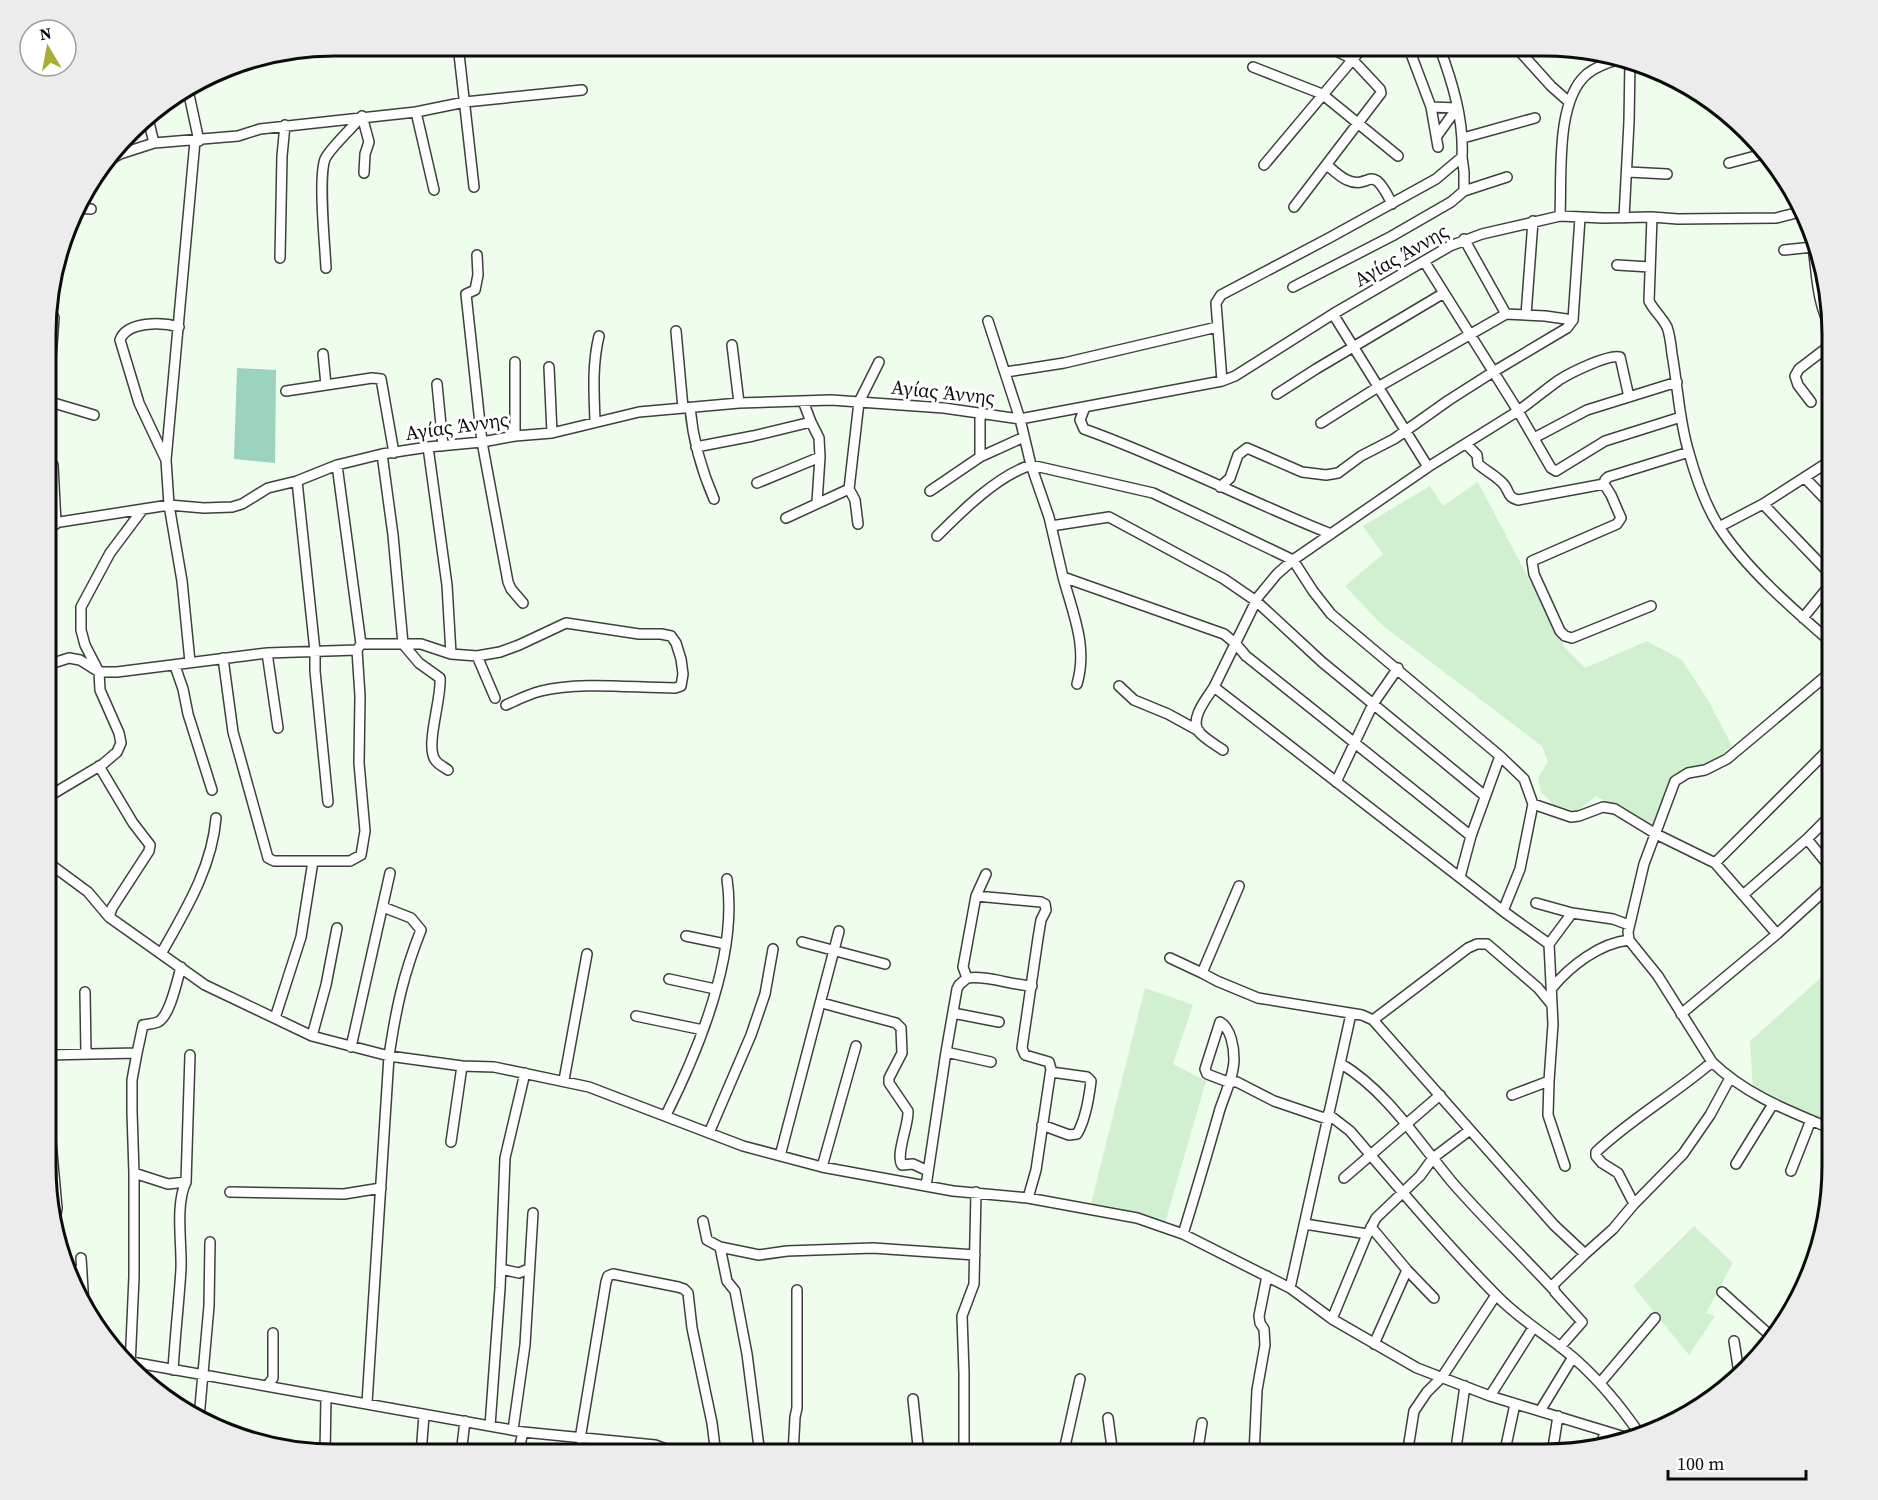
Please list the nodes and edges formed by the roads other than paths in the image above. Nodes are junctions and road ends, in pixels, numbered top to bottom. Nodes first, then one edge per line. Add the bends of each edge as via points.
1 (459, 56) edge
2 (1346, 56) edge
3 (1355, 56) edge
4 (1413, 56) edge
5 (1443, 56) edge
6 (1524, 56) edge
7 (1352, 59) junction
8 (1606, 62) edge
9 (1253, 67) dead end
10 (1630, 69) edge
11 (582, 90) dead end
12 (1322, 94) junction
13 (189, 96) edge
14 (465, 102) junction
15 (1569, 102) junction
16 (1431, 107) junction
17 (1457, 108) junction
18 (416, 112) junction
19 (362, 116) junction
20 (1535, 118) dead end
21 (1358, 122) junction
22 (150, 124) edge
23 (285, 126) junction
24 (1437, 136) junction
25 (1463, 138) junction
26 (197, 141) junction
27 (154, 143) junction
28 (1438, 147) dead end
29 (124, 150) edge
30 (1758, 155) edge
31 (1398, 156) dead end
32 (1462, 157) junction
33 (1729, 163) dead end
34 (1264, 165) dead end
35 (1327, 165) junction
36 (1628, 172) junction
37 (364, 173) dead end
38 (1667, 174) dead end
39 (1507, 177) dead end
40 (474, 187) dead end
41 (434, 190) dead end
42 (1464, 191) junction
43 (1392, 204) junction
44 (1294, 207) dead end
45 (85, 209) edge
46 (91, 209) dead end
47 (1795, 213) edge
48 (1560, 216) junction
49 (1652, 217) junction
50 (1580, 218) junction
51 (1624, 218) junction
52 (1533, 221) junction
53 (1464, 239) junction
54 (1809, 247) edge
55 (1784, 250) dead end
56 (477, 255) dead end
57 (280, 258) dead end
58 (1424, 261) junction
59 (1617, 265) dead end
60 (1650, 267) junction
61 (326, 268) dead end
62 (1293, 287) dead end
63 (1444, 293) junction
64 (1333, 314) junction
65 (1506, 314) junction
66 (1526, 315) junction
67 (1573, 320) junction
68 (988, 321) dead end
69 (178, 327) junction
70 (1217, 327) junction
71 (676, 331) dead end
72 (1471, 335) junction
73 (599, 336) dead end
74 (732, 345) dead end
75 (1353, 347) junction
76 (1822, 353) edge
77 (323, 354) dead end
78 (515, 362) dead end
79 (879, 362) dead end
80 (549, 367) dead end
81 (1006, 372) junction
82 (1493, 372) junction
83 (1222, 381) junction
84 (1677, 382) junction
85 (437, 384) dead end
86 (326, 385) junction
87 (1378, 387) junction
88 (286, 391) dead end
89 (1277, 394) dead end
90 (1629, 397) junction
91 (803, 401) junction
92 (859, 402) junction
93 (1811, 402) dead end
94 (739, 403) junction
95 (56, 406) edge
96 (1085, 407) junction
97 (687, 408) junction
98 (1518, 411) junction
99 (980, 413) junction
100 (94, 415) dead end
101 (1681, 417) junction
102 (1020, 419) junction
103 (595, 421) junction
104 (811, 422) junction
105 (1321, 423) dead end
106 (1406, 430) junction
107 (552, 433) junction
108 (515, 436) junction
109 (1024, 437) junction
110 (1534, 438) junction
111 (482, 442) junction
112 (1466, 444) junction
113 (443, 446) junction
114 (428, 447) junction
115 (696, 447) junction
116 (1689, 452) junction
117 (394, 453) junction
118 (382, 454) junction
119 (820, 457) junction
120 (980, 457) junction
121 (166, 460) junction
122 (338, 465) junction
123 (1031, 465) junction
124 (1822, 466) edge
125 (1428, 467) junction
126 (1804, 478) junction
127 (297, 481) junction
128 (757, 483) dead end
129 (1604, 484) junction
130 (1220, 486) junction
131 (849, 489) junction
132 (930, 491) dead end
133 (1822, 496) edge
134 (714, 498) dead end
135 (817, 502) junction
136 (1763, 504) junction
137 (169, 506) junction
138 (143, 509) junction
139 (786, 518) dead end
140 (56, 523) edge
141 (858, 524) dead end
142 (1051, 526) junction
143 (1719, 527) junction
144 (1331, 534) junction
145 (937, 536) dead end
146 (1293, 560) junction
147 (1822, 567) edge
148 (1063, 577) junction
149 (1822, 593) edge
150 (1256, 601) junction
151 (523, 603) dead end
152 (1651, 606) dead end
153 (1803, 618) junction
154 (1822, 634) edge
155 (1235, 643) junction
156 (403, 644) junction
157 (359, 647) junction
158 (315, 651) junction
159 (267, 653) junction
160 (451, 654) junction
161 (477, 656) junction
162 (223, 658) junction
163 (56, 662) edge
164 (190, 662) junction
165 (175, 666) junction
166 (1398, 668) junction
167 (99, 672) junction
168 (1822, 679) edge
169 (1077, 684) dead end
170 (1119, 686) dead end
171 (1214, 687) junction
172 (495, 698) dead end
173 (506, 705) dead end
174 (1373, 705) junction
175 (278, 728) dead end
176 (1199, 732) junction
177 (1356, 742) junction
178 (1223, 750) dead end
179 (1500, 756) junction
180 (1822, 756) edge
181 (99, 766) junction
182 (447, 770) dead end
183 (1336, 782) junction
184 (212, 790) dead end
185 (56, 792) edge
186 (1485, 796) junction
187 (328, 802) dead end
188 (1533, 804) junction
189 (216, 818) dead end
190 (1822, 824) edge
191 (1656, 834) junction
192 (1471, 836) junction
193 (1807, 839) junction
194 (1822, 857) edge
195 (313, 861) junction
196 (1715, 863) junction
197 (56, 868) edge
198 (390, 873) dead end
199 (986, 874) dead end
200 (1460, 877) junction
201 (727, 879) dead end
202 (1239, 886) dead end
203 (1822, 894) edge
204 (1743, 895) junction
205 (976, 896) junction
206 (1536, 903) dead end
207 (383, 907) junction
208 (1503, 911) junction
209 (1572, 913) junction
210 (110, 917) junction
211 (1629, 925) junction
212 (337, 928) dead end
213 (839, 931) dead end
214 (1777, 934) junction
215 (686, 936) dead end
216 (1629, 940) junction
217 (802, 942) dead end
218 (725, 944) junction
219 (1549, 944) junction
220 (773, 949) dead end
221 (835, 951) junction
222 (161, 954) junction
223 (587, 954) dead end
224 (1170, 958) dead end
225 (885, 964) dead end
226 (181, 968) junction
227 (1202, 973) junction
228 (967, 978) junction
229 (669, 979) dead end
230 (1032, 986) junction
231 (1552, 988) junction
232 (715, 989) junction
233 (85, 992) dead end
234 (822, 1003) junction
235 (1552, 1005) junction
236 (953, 1013) junction
237 (1351, 1014) junction
238 (1681, 1014) junction
239 (636, 1016) dead end
240 (275, 1018) junction
241 (1373, 1020) junction
242 (999, 1022) dead end
243 (703, 1030) junction
244 (312, 1036) junction
245 (856, 1046) dead end
246 (351, 1047) junction
247 (946, 1052) junction
248 (86, 1053) junction
249 (136, 1053) junction
250 (56, 1054) edge
251 (190, 1055) dead end
252 (389, 1056) junction
253 (991, 1062) dead end
254 (1712, 1062) junction
255 (1340, 1063) junction
256 (462, 1066) junction
257 (1051, 1072) junction
258 (525, 1073) junction
259 (1730, 1078) junction
260 (564, 1080) junction
261 (1549, 1081) junction
262 (1228, 1082) junction
263 (1440, 1095) junction
264 (1512, 1095) dead end
265 (1773, 1104) junction
266 (666, 1115) junction
267 (1328, 1117) junction
268 (1811, 1120) junction
269 (1042, 1125) junction
270 (1406, 1125) junction
271 (1822, 1125) edge
272 (1470, 1130) junction
273 (710, 1133) junction
274 (451, 1142) dead end
275 (780, 1156) junction
276 (1371, 1156) junction
277 (1434, 1158) junction
278 (1736, 1164) dead end
279 (1565, 1166) dead end
280 (822, 1167) junction
281 (1791, 1171) dead end
282 (928, 1172) junction
283 (134, 1173) junction
284 (1344, 1178) dead end
285 (186, 1182) junction
286 (926, 1186) junction
287 (381, 1188) junction
288 (230, 1192) dead end
289 (976, 1192) junction
290 (1403, 1192) junction
291 (1028, 1198) junction
292 (1634, 1204) junction
293 (533, 1214) dead end
294 (703, 1221) dead end
295 (1305, 1224) junction
296 (1369, 1230) junction
297 (1183, 1234) junction
298 (210, 1242) dead end
299 (720, 1247) junction
300 (1585, 1254) junction
301 (975, 1255) junction
302 (81, 1257) dead end
303 (501, 1269) junction
304 (528, 1269) junction
305 (1407, 1270) junction
306 (76, 1271) edge
307 (82, 1271) junction
308 (1267, 1276) junction
309 (83, 1287) edge
310 (1290, 1288) junction
311 (1553, 1289) junction
312 (797, 1290) dead end
313 (1722, 1293) dead end
314 (1496, 1295) junction
315 (1434, 1298) dead end
316 (1655, 1318) dead end
317 (1332, 1319) junction
318 (1533, 1328) junction
319 (273, 1333) dead end
320 (1767, 1333) edge
321 (1734, 1341) dead end
322 (1374, 1344) junction
323 (1560, 1347) junction
324 (129, 1355) edge
325 (1573, 1357) junction
326 (139, 1365) edge
327 (1738, 1366) edge
328 (173, 1370) junction
329 (204, 1376) junction
330 (1442, 1377) junction
331 (1080, 1379) dead end
332 (1600, 1383) junction
333 (267, 1386) junction
334 (1465, 1386) junction
335 (1490, 1396) junction
336 (326, 1397) junction
337 (913, 1399) dead end
338 (367, 1403) junction
339 (1515, 1404) junction
340 (199, 1410) edge
341 (1540, 1411) junction
342 (424, 1415) junction
343 (1558, 1416) junction
344 (1108, 1418) dead end
345 (465, 1421) junction
346 (1202, 1423) dead end
347 (490, 1426) junction
348 (1636, 1429) edge
349 (518, 1431) junction
350 (1605, 1431) junction
351 (1618, 1435) edge
352 (1603, 1438) edge
353 (580, 1439) junction
354 (325, 1444) edge
355 (422, 1444) edge
356 (462, 1444) edge
357 (518, 1444) edge
358 (614, 1444) edge
359 (715, 1444) edge
360 (758, 1444) edge
361 (794, 1444) edge
362 (919, 1444) edge
363 (964, 1444) edge
364 (1065, 1444) edge
365 (1112, 1444) edge
366 (1199, 1444) edge
367 (1255, 1444) edge
368 (1408, 1444) edge
369 (1457, 1444) edge
370 (1506, 1444) edge
371 (1553, 1444) edge

1 - 14 street
2 - 7 street
3 - 7 street
4 - 16 street
5 - 17 street
6 - 15 street
7 - 12 street
7 - 21 street via 1381,93
8 - 15 street via 1585,75
9 - 12 street
10 - 36 street
11 - 14 street
12 - 21 street
12 - 34 street
13 - 26 street
14 - 18 street
14 - 40 street
15 - 48 street via 1563,129
16 - 17 street
16 - 24 street
17 - 24 street
17 - 25 street
18 - 19 street
18 - 41 street
19 - 23 street
19 - 37 street via 369,142
19 - 61 street via 324,163
20 - 25 street
21 - 31 street
21 - 35 street
22 - 27 street
23 - 26 street
23 - 57 street
24 - 28 street
25 - 32 street
26 - 27 street
26 - 69 street
27 - 29 street
30 - 33 street
32 - 42 street
32 - 43 street via 1436,179
35 - 43 street via 1348,181 1375,179
35 - 44 street
36 - 38 street
36 - 51 street
39 - 42 street
42 - 62 street via 1392,236
43 - 70 street via 1221,295 1216,303
45 - 46 street
47 - 49 street, Αγίας Άννης via 1776,218
48 - 50 street, Αγίας Άννης
48 - 52 street, Αγίας Άννης
49 - 51 street, Αγίας Άννης
49 - 60 street
50 - 51 street, Αγίας Άννης
50 - 67 street
52 - 53 street, Αγίας Άννης
52 - 66 street
53 - 58 street, Αγίας Άννης
53 - 65 street
54 - 55 street
56 - 111 street via 475,290 466,294
58 - 63 street
58 - 64 street, Αγίας Άννης
59 - 60 street
60 - 84 street via 1649,301 1666,327
63 - 72 street
63 - 75 street
64 - 75 street
64 - 83 street, Αγίας Άννης
65 - 66 street
65 - 72 street
66 - 67 street
67 - 82 street via 1567,328
68 - 81 street
69 - 121 street
69 - 121 street via 130,328 120,340 139,403
70 - 81 street via 1064,363
70 - 83 street
71 - 97 street
72 - 82 street
72 - 87 street
73 - 103 street via 593,384
74 - 94 street
75 - 87 street
75 - 89 street
76 - 93 street via 1795,376
77 - 86 street
78 - 108 street
79 - 92 street
80 - 107 street
81 - 102 street
82 - 98 street
82 - 106 street
83 - 96 street, Αγίας Άννης
84 - 90 street
84 - 101 street
85 - 113 street
86 - 88 street
86 - 117 street via 381,379
87 - 105 street
87 - 106 street
90 - 98 street via 1620,357 1616,356 1560,380
90 - 110 street via 1587,410
91 - 92 street, Αγίας Άννης
91 - 94 street, Αγίας Άννης
91 - 104 street
92 - 99 street, Αγίας Άννης
92 - 131 street
94 - 97 street, Αγίας Άννης
95 - 100 street
96 - 102 street, Αγίας Άννης
96 - 130 street via 1080,420 1084,429
97 - 103 street, Αγίας Άννης
97 - 115 street
98 - 110 street
98 - 112 street
99 - 102 street, Αγίας Άννης
99 - 120 street
101 - 110 street via 1605,441 1556,471
101 - 116 street
102 - 109 street
103 - 107 street, Αγίας Άννης
104 - 115 street
104 - 119 street via 819,438
106 - 125 street
106 - 130 street via 1338,473 1326,476 1302,472 1244,448 1230,478
107 - 108 street, Αγίας Άννης
108 - 111 street, Αγίας Άννης
109 - 120 street
109 - 123 street
111 - 113 street, Αγίας Άννης
111 - 151 street via 508,582
112 - 125 street
112 - 129 street via 1477,455 1478,464 1505,485 1511,498 1518,500
113 - 114 street, Αγίας Άννης
114 - 117 street, Αγίας Άννης
114 - 160 street via 447,585
115 - 134 street
116 - 129 street via 1608,477
116 - 143 street
117 - 118 street, Αγίας Άννης
118 - 122 street, Αγίας Άννης
118 - 156 street
119 - 128 street
119 - 135 street
120 - 132 street
121 - 137 street
122 - 127 street, Αγίας Άννης
122 - 157 street
123 - 142 street
123 - 145 street via 997,483
123 - 146 street via 1153,493
124 - 126 street
125 - 144 street
126 - 133 street
126 - 136 street
127 - 137 street, Αγίας Άννης via 268,488 232,507
127 - 158 street
129 - 152 street via 1621,518 1619,522 1532,561 1534,574 1560,631 1572,638
130 - 144 street
131 - 135 street
131 - 141 street via 855,500
135 - 139 street
136 - 143 street
136 - 147 street
137 - 138 street, Αγίας Άννης
137 - 164 street
138 - 140 street, Αγίας Άννης
138 - 167 street via 110,553 81,607 85,645
142 - 148 street
142 - 150 street via 1109,517 1224,579
143 - 153 street via 1748,563
144 - 146 street
146 - 150 street via 1267,584
146 - 166 street via 1331,614
148 - 155 street via 1206,626
148 - 169 street via 1082,649
149 - 153 street
150 - 155 street
150 - 174 street
153 - 154 street
155 - 171 street
155 - 177 street via 1246,656
156 - 157 street
156 - 160 street via 421,644
156 - 182 street via 419,663 440,678 432,752 435,761
157 - 158 street
157 - 195 street via 364,845 361,855 350,861
158 - 159 street
158 - 187 street
159 - 162 street
159 - 175 street
160 - 161 street
161 - 172 street
161 - 173 street via 519,645 566,623 661,634 676,643 683,674 681,686 561,688 541,691
162 - 164 street
162 - 195 street via 233,732 268,858
163 - 167 street via 80,660
164 - 165 street
165 - 167 street
165 - 184 street
166 - 174 street
166 - 179 street
167 - 181 street via 100,690 121,743 117,752
168 - 191 street via 1727,759 1705,770 1688,772 1675,781
170 - 176 street via 1134,700
171 - 176 street via 1197,718
171 - 183 street
174 - 177 street
174 - 186 street
176 - 178 street
177 - 183 street
177 - 192 street
179 - 186 street
179 - 188 street via 1524,779
180 - 196 street
181 - 185 street
181 - 210 street via 150,845
183 - 200 street
186 - 192 street
188 - 191 street via 1571,817 1609,807
188 - 208 street via 1520,869
189 - 222 street via 211,848 195,891
190 - 193 street
191 - 196 street
191 - 211 street
192 - 200 street
193 - 194 street
193 - 204 street
195 - 240 street via 301,937
196 - 204 street
197 - 210 street via 88,892
198 - 207 street
199 - 205 street
200 - 208 street
201 - 218 street via 730,902
202 - 227 street
203 - 214 street
204 - 214 street
205 - 228 street via 963,967
205 - 230 street via 1045,904
206 - 209 street
207 - 246 street
207 - 252 street via 411,918 421,930 402,984
208 - 219 street
209 - 211 street
209 - 219 street
210 - 222 street
211 - 216 street
212 - 244 street
213 - 221 street
214 - 238 street
215 - 218 street
216 - 231 street via 1609,945 1584,959
216 - 238 street via 1658,976
217 - 221 street
218 - 232 street
219 - 231 street
220 - 273 street via 765,994 751,1035
221 - 225 street
221 - 234 street
222 - 226 street
223 - 260 street
224 - 227 street
226 - 240 street via 205,985
226 - 249 street via 164,1017 143,1025
227 - 237 street via 1258,998
228 - 230 street
228 - 236 street via 957,989
229 - 232 street
230 - 257 street via 1022,1048 1025,1055 1049,1062
231 - 235 street
232 - 243 street
233 - 248 street
234 - 275 street
234 - 282 street via 897,1023 901,1028 902,1053 889,1078 908,1111 898,1156 902,1164 913,1164
235 - 241 street via 1487,944 1477,944 1454,957
235 - 261 street
236 - 242 street
236 - 247 street
237 - 241 street
237 - 255 street
238 - 254 street
239 - 243 street
240 - 244 street
241 - 263 street
243 - 266 street
244 - 246 street
245 - 280 street
246 - 252 street
247 - 253 street
247 - 282 street
248 - 249 street
248 - 250 street
249 - 283 street via 132,1080
251 - 285 street
252 - 256 street
252 - 287 street
254 - 259 street
254 - 292 street via 1596,1152 1602,1163 1618,1173
255 - 267 street
255 - 270 street via 1368,1082
256 - 258 street
256 - 274 street
257 - 269 street
257 - 269 street via 1087,1077 1091,1080 1090,1089 1077,1134
258 - 260 street
258 - 303 street via 505,1158
259 - 265 street
259 - 292 street via 1683,1154
260 - 266 street
261 - 264 street
261 - 279 street via 1548,1115
262 - 262 street via 1204,1069 1220,1022 1227,1027 1234,1059
262 - 267 street
262 - 297 street
263 - 270 street
263 - 272 street
265 - 268 street
265 - 278 street
266 - 273 street
267 - 276 street via 1350,1131
267 - 295 street
268 - 271 street
268 - 281 street
269 - 291 street
270 - 276 street
270 - 277 street
272 - 277 street
272 - 300 street via 1554,1225
273 - 275 street
275 - 280 street
276 - 284 street
276 - 290 street
277 - 290 street
277 - 311 street
280 - 286 street
282 - 286 street
283 - 285 street via 168,1184
283 - 324 street
285 - 328 street via 181,1207
286 - 289 street
287 - 288 street via 344,1194
287 - 338 street
289 - 291 street
289 - 301 street
290 - 296 street
290 - 314 street
291 - 297 street via 1137,1218
292 - 300 street
293 - 304 street
294 - 299 street via 707,1240
295 - 296 street
295 - 310 street
296 - 305 street
296 - 317 street
297 - 308 street
298 - 329 street
299 - 301 street via 759,1255 851,1248
299 - 360 street via 727,1281 735,1291
300 - 311 street
301 - 363 street via 974,1284 962,1316
302 - 307 street
303 - 304 street via 519,1273
303 - 347 street
304 - 349 street
305 - 315 street
305 - 322 street
306 - 307 street
307 - 309 street
308 - 310 street
308 - 367 street via 1258,1316 1265,1345 1257,1390
310 - 317 street
311 - 323 street via 1582,1322
312 - 361 street
313 - 320 street
314 - 318 street
314 - 330 street
316 - 332 street
317 - 322 street
318 - 323 street
318 - 335 street
319 - 333 street via 273,1378
321 - 327 street
322 - 330 street
323 - 325 street
325 - 332 street
325 - 341 street
326 - 328 street
328 - 329 street
329 - 333 street
329 - 340 street
330 - 334 street
330 - 368 street via 1414,1411
331 - 364 street
332 - 348 street
333 - 336 street
334 - 335 street
334 - 369 street
335 - 339 street
336 - 338 street
336 - 354 street
337 - 362 street
338 - 342 street
339 - 341 street
339 - 370 street
341 - 343 street
342 - 345 street
342 - 355 street
343 - 350 street
343 - 371 street
344 - 365 street
345 - 347 street
345 - 356 street
346 - 366 street
347 - 349 street
349 - 353 street
349 - 357 street
350 - 351 street
350 - 352 street
353 - 358 street
353 - 359 street via 606,1282 613,1274 678,1287 688,1293

